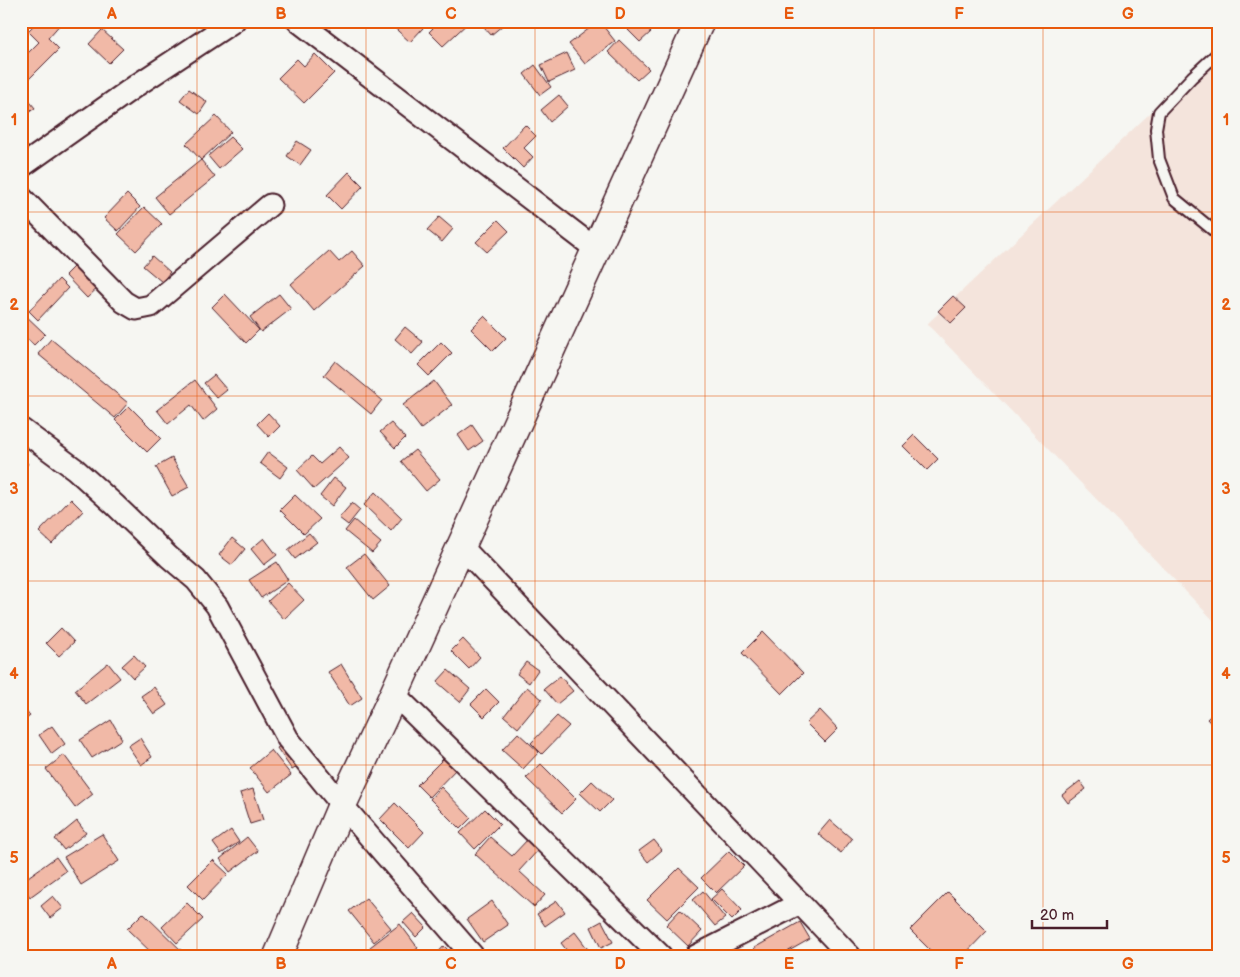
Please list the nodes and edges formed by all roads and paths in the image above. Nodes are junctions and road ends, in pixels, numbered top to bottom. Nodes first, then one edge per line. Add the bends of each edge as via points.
1 (234, 21) edge
2 (298, 21) edge
3 (700, 21) edge
4 (1219, 52) edge
5 (21, 167) edge
6 (21, 197) edge
7 (270, 205) dead end
8 (1219, 235) edge
9 (597, 250) junction
10 (21, 429) edge
11 (461, 546) junction
12 (394, 694) junction
13 (342, 805) junction
14 (800, 904) junction
15 (278, 956) edge
16 (473, 956) edge
17 (661, 956) edge
18 (696, 956) edge
19 (850, 956) edge

1 - 5 street
2 - 9 street
3 - 9 street
4 - 8 lane via 1159,112 1156,130 1159,159 1174,198
6 - 7 street via 124,302 136,309 151,306
9 - 11 street
10 - 13 street via 76,470 196,580 216,606 288,739
11 - 12 street
11 - 14 street
12 - 13 street
12 - 17 street
13 - 15 street
13 - 16 street
14 - 18 street
14 - 19 street

